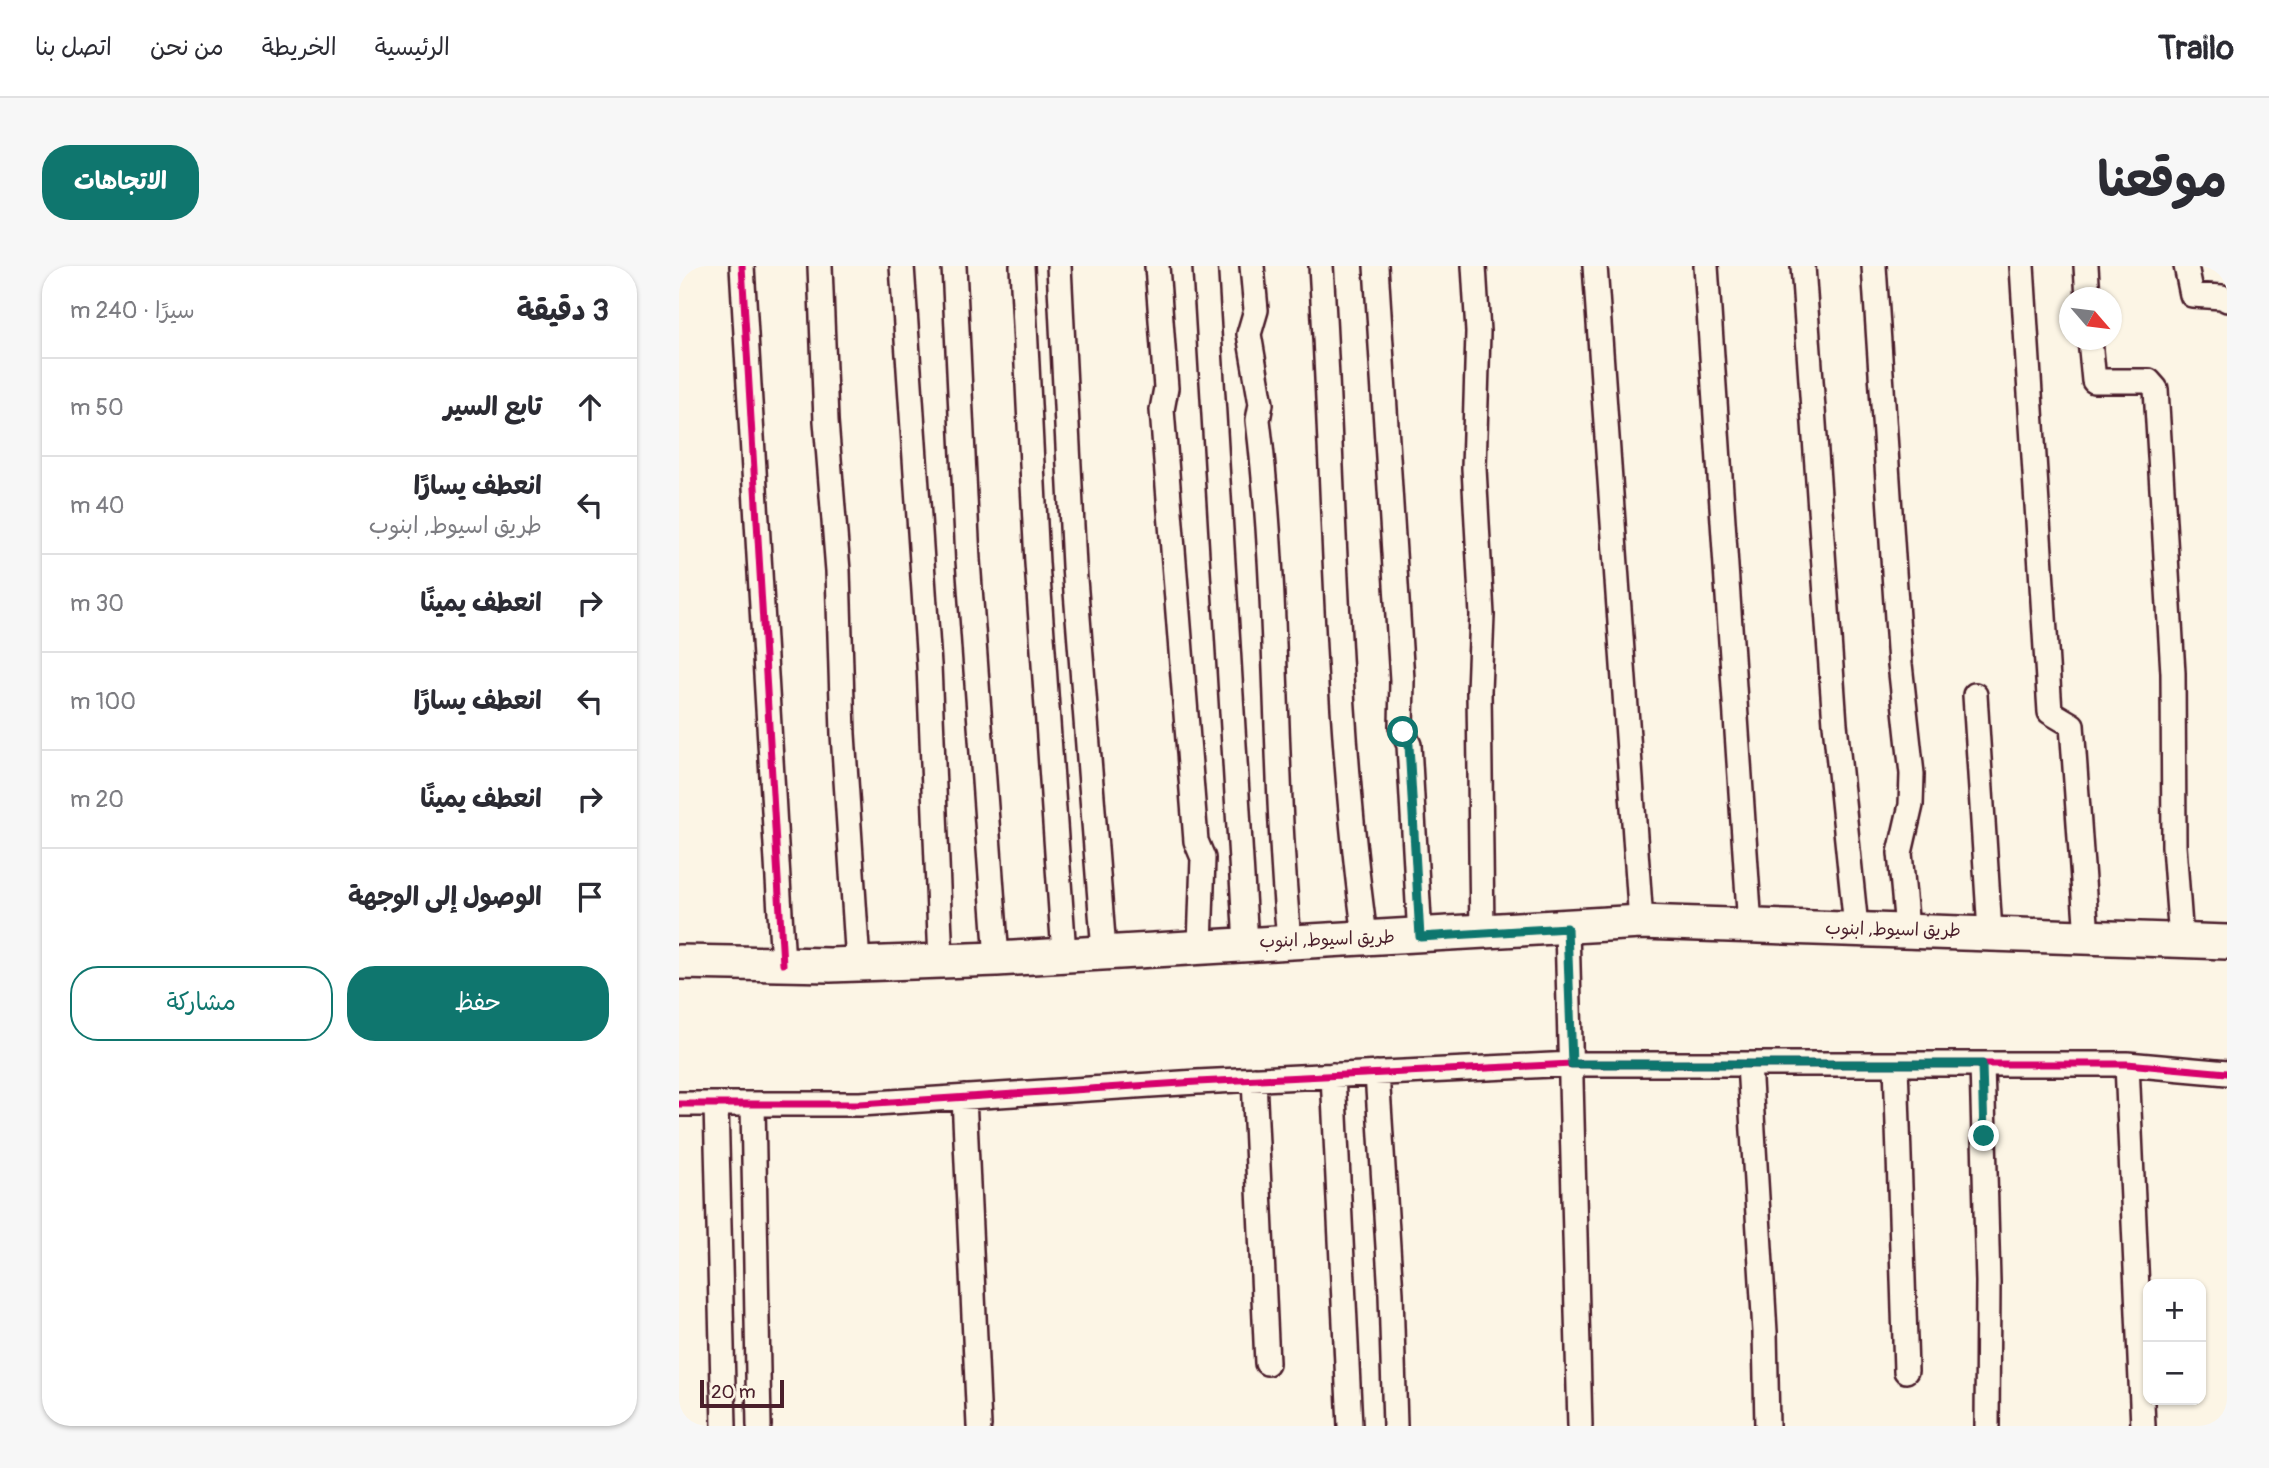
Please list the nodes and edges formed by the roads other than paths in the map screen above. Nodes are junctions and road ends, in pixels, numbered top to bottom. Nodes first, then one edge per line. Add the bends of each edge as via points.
1 (742, 266) edge
2 (820, 266) edge
3 (902, 266) edge
4 (954, 266) edge
5 (1022, 266) edge
6 (1059, 266) edge
7 (1157, 266) edge
8 (1205, 266) edge
9 (1252, 266) edge
10 (1321, 266) edge
11 (1376, 266) edge
12 (1474, 266) edge
13 (1595, 266) edge
14 (1706, 266) edge
15 (1803, 266) edge
16 (1874, 266) edge
17 (2022, 266) edge
18 (2086, 266) edge
19 (2186, 266) edge
20 (2087, 287) edge
21 (2227, 300) edge
22 (2091, 350) edge
23 (1975, 695) dead end
24 (1641, 922) junction
25 (1856, 927) junction
26 (1750, 928) junction
27 (1907, 929) junction
28 (1990, 932) junction
29 (1482, 933) junction
30 (1364, 936) junction
31 (1420, 937) junction
32 (2087, 937) junction
33 (1289, 940) junction
34 (2181, 940) junction
35 (2227, 942) edge
36 (1246, 943) junction
37 (1567, 944) junction
38 (1200, 945) junction
39 (1104, 951) junction
40 (1065, 954) junction
41 (679, 958) edge
42 (997, 959) junction
43 (941, 961) junction
44 (783, 964) junction
45 (858, 964) junction
46 (1572, 1064) junction
47 (1749, 1064) junction
48 (1896, 1064) junction
49 (1982, 1064) junction
50 (2127, 1064) junction
51 (1377, 1073) junction
52 (2227, 1073) edge
53 (1333, 1075) junction
54 (1254, 1079) junction
55 (964, 1097) junction
56 (679, 1104) edge
57 (716, 1104) junction
58 (753, 1105) junction
59 (1267, 1363) dead end
60 (1906, 1371) dead end
61 (724, 1426) edge
62 (759, 1426) edge
63 (979, 1426) edge
64 (1350, 1426) edge
65 (1395, 1426) edge
66 (1580, 1426) edge
67 (1767, 1426) edge
68 (1987, 1426) edge
69 (2143, 1426) edge

1 - 44 street
2 - 45 street
3 - 43 street via 929,665
4 - 42 street via 968,560
5 - 40 street via 1037,563
6 - 39 street via 1075,579
7 - 38 street via 1166,388 1162,410 1196,841 1203,858
8 - 36 street
9 - 33 street via 1256,310 1249,334 1261,404 1258,420
10 - 30 street via 1344,698
11 - 31 street via 1402,680 1401,727 1409,745
12 - 29 street via 1478,332 1474,468 1482,615
13 - 24 street
14 - 26 street
15 - 25 street via 1835,724
16 - 27 street via 1900,664 1912,774 1911,805 1900,853
17 - 32 street via 2050,712 2072,725
18 - 20 street
19 - 21 street via 2192,295
22 - 34 street via 2094,381 2149,381 2156,389 2173,673 2174,846
23 - 28 street
24 - 26 main road, طريق اسيوط, ابنوب
24 - 37 main road, طريق اسيوط, ابنوب
25 - 26 main road, طريق اسيوط, ابنوب
25 - 27 main road, طريق اسيوط, ابنوب
27 - 28 main road, طريق اسيوط, ابنوب
28 - 32 main road, طريق اسيوط, ابنوب
29 - 31 main road, طريق اسيوط, ابنوب
29 - 37 main road, طريق اسيوط, ابنوب
30 - 31 main road, طريق اسيوط, ابنوب
30 - 33 main road, طريق اسيوط, ابنوب
32 - 34 main road, طريق اسيوط, ابنوب
33 - 36 main road, طريق اسيوط, ابنوب
34 - 35 main road, طريق اسيوط, ابنوب
36 - 38 main road, طريق اسيوط, ابنوب
37 - 46 street
38 - 39 main road, طريق اسيوط, ابنوب
39 - 40 main road, طريق اسيوط, ابنوب
40 - 42 main road, طريق اسيوط, ابنوب
41 - 44 main road, طريق اسيوط, ابنوب
42 - 43 main road, طريق اسيوط, ابنوب
43 - 45 main road, طريق اسيوط, ابنوب
44 - 45 main road, طريق اسيوط, ابنوب
46 - 47 street
46 - 51 street
46 - 66 street
47 - 48 street
47 - 67 street
48 - 49 street
48 - 60 street
49 - 50 street
49 - 68 street
50 - 52 street
50 - 69 street
51 - 53 street
51 - 65 street
53 - 54 street
53 - 64 street
54 - 55 street
54 - 59 street
55 - 58 street
55 - 63 street
56 - 57 street
57 - 58 street
57 - 61 street
58 - 62 street

